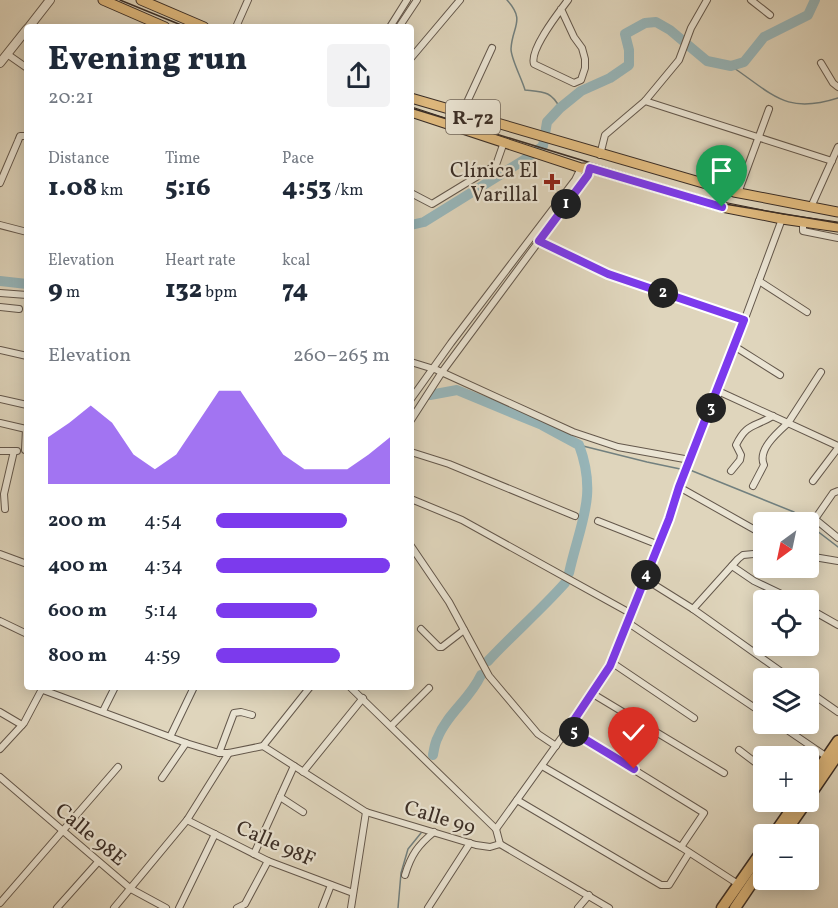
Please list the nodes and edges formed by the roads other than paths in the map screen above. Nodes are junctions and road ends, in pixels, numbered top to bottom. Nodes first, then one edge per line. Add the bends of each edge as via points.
1 (50, 0) edge
2 (103, 0) edge
3 (141, 0) edge
4 (248, 0) edge
5 (417, 0) edge
6 (460, 0) edge
7 (568, 0) edge
8 (707, 0) edge
9 (751, 0) edge
10 (404, 1) edge
11 (412, 8) junction
12 (561, 9) junction
13 (770, 15) dead end
14 (31, 24) edge
15 (158, 24) edge
16 (197, 24) edge
17 (237, 24) edge
18 (392, 24) edge
19 (401, 24) edge
20 (24, 33) edge
21 (492, 48) dead end
22 (414, 54) edge
23 (2, 59) edge
24 (821, 63) dead end
25 (24, 67) edge
26 (838, 87) edge
27 (414, 99) edge
28 (645, 101) junction
29 (769, 109) dead end
30 (414, 113) edge
31 (462, 113) junction
32 (24, 136) edge
33 (758, 137) junction
34 (504, 142) junction
35 (838, 147) edge
36 (600, 155) junction
37 (835, 157) edge
38 (586, 168) junction
39 (1, 173) edge
40 (0, 183) edge
41 (738, 193) junction
42 (414, 195) edge
43 (811, 207) junction
44 (838, 212) edge
45 (782, 219) junction
46 (803, 222) junction
47 (0, 225) edge
48 (838, 227) edge
49 (24, 231) edge
50 (532, 237) junction
51 (838, 238) edge
52 (539, 241) junction
53 (759, 281) junction
54 (0, 293) edge
55 (24, 295) edge
56 (0, 307) edge
57 (19, 309) dead end
58 (807, 312) dead end
59 (744, 320) junction
60 (734, 346) junction
61 (0, 350) edge
62 (24, 355) edge
63 (414, 363) edge
64 (432, 369) junction
65 (441, 372) junction
66 (821, 372) dead end
67 (780, 375) dead end
68 (718, 391) junction
69 (414, 395) edge
70 (0, 399) edge
71 (24, 404) edge
72 (414, 415) edge
73 (772, 416) junction
74 (0, 423) edge
75 (788, 423) junction
76 (24, 429) edge
77 (838, 447) edge
78 (0, 450) edge
79 (14, 451) junction
80 (24, 451) edge
81 (414, 453) edge
82 (690, 460) junction
83 (731, 471) dead end
84 (813, 481) dead end
85 (753, 486) dead end
86 (679, 487) junction
87 (838, 492) edge
88 (414, 500) edge
89 (5, 509) dead end
90 (575, 516) dead end
91 (598, 520) dead end
92 (753, 529) edge
93 (838, 538) edge
94 (659, 545) junction
95 (414, 550) edge
96 (0, 554) edge
97 (753, 554) edge
98 (819, 558) edge
99 (838, 561) edge
100 (24, 563) edge
101 (732, 566) junction
102 (645, 579) junction
103 (773, 590) edge
104 (693, 609) junction
105 (630, 613) junction
106 (819, 614) edge
107 (0, 621) edge
108 (627, 622) junction
109 (838, 625) edge
110 (422, 629) dead end
111 (464, 630) junction
112 (24, 633) edge
113 (611, 662) junction
114 (776, 668) edge
115 (429, 688) dead end
116 (41, 690) edge
117 (47, 690) edge
118 (114, 690) edge
119 (193, 690) edge
120 (308, 690) edge
121 (354, 690) edge
122 (592, 694) junction
123 (363, 698) junction
124 (819, 699) edge
125 (753, 707) edge
126 (103, 711) junction
127 (0, 712) edge
128 (838, 712) edge
129 (252, 715) dead end
130 (694, 718) dead end
131 (22, 725) junction
132 (391, 726) junction
133 (568, 729) junction
134 (796, 734) edge
135 (170, 737) junction
136 (838, 741) edge
137 (186, 743) junction
138 (263, 746) junction
139 (556, 746) junction
140 (0, 749) edge
141 (739, 750) dead end
142 (219, 753) junction
143 (229, 753) junction
144 (833, 755) edge
145 (753, 761) edge
146 (294, 766) junction
147 (542, 766) junction
148 (118, 767) dead end
149 (303, 772) junction
150 (819, 772) edge
151 (724, 773) dead end
152 (0, 777) edge
153 (162, 778) dead end
154 (819, 780) edge
155 (280, 797) junction
156 (517, 800) junction
157 (303, 812) dead end
158 (366, 812) junction
159 (187, 820) junction
160 (496, 829) junction
161 (62, 832) junction
162 (434, 832) junction
163 (215, 834) junction
164 (470, 843) junction
165 (500, 844) junction
166 (681, 848) junction
167 (689, 853) junction
168 (254, 854) junction
169 (268, 861) junction
170 (98, 862) junction
171 (753, 863) edge
172 (405, 875) dead end
173 (753, 881) edge
174 (738, 884) junction
175 (331, 885) junction
176 (131, 889) junction
177 (353, 894) junction
178 (589, 895) junction
179 (0, 903) edge
180 (57, 908) edge
181 (114, 908) edge
182 (166, 908) edge
183 (179, 908) edge
184 (237, 908) edge
185 (322, 908) edge
186 (351, 908) edge
187 (428, 908) edge
188 (578, 908) edge
189 (609, 908) edge
190 (722, 908) edge
191 (735, 908) edge

1 - 14 street
2 - 15 main road
3 - 16 main road
4 - 17 street
5 - 11 street
6 - 22 street
7 - 12 street
8 - 28 street via 691,27 679,60
9 - 13 street
10 - 11 street
10 - 18 street
11 - 19 street
12 - 12 street via 532,60 574,83 581,80 585,59
20 - 23 street
21 - 31 street
23 - 25 street
24 - 26 street
27 - 31 main road, R-72
28 - 33 street
28 - 36 street via 605,135
29 - 33 street
30 - 34 main road, R-72
31 - 36 main road, R-72
32 - 39 street via 20,136
33 - 37 street
33 - 41 street
34 - 38 main road, R-72
34 - 42 street via 496,165 432,204
35 - 37 street
36 - 41 main road, R-72
37 - 43 street
38 - 45 main road, R-72 via 722,207
38 - 50 street
38 - 52 street via 588,175
39 - 40 street
41 - 43 main road, R-72
43 - 44 main road, R-72
45 - 46 main road, R-72
45 - 53 street
46 - 48 main road, R-72
46 - 51 street via 803,231
47 - 49 street
50 - 52 street
50 - 64 street
52 - 59 street via 608,274
52 - 65 street
53 - 58 street
53 - 59 street
54 - 55 street
56 - 57 street
59 - 60 street
60 - 67 street
60 - 68 street
61 - 62 street
63 - 64 street
64 - 65 street
64 - 69 street
65 - 72 street
65 - 82 street via 573,432 618,447
66 - 75 street
68 - 73 street
68 - 82 street
70 - 71 street
73 - 75 street
73 - 83 street via 746,429 736,445 740,460
74 - 76 street
75 - 77 street
75 - 85 street via 762,454 764,465
77 - 84 street
78 - 79 street
79 - 80 street
79 - 89 street via 4,494
81 - 90 street
82 - 86 street
86 - 92 street
86 - 94 street
87 - 93 street via 814,519
88 - 105 street via 462,520
91 - 94 street
94 - 102 street
95 - 111 street
96 - 100 street
97 - 101 street via 743,555
98 - 99 street
101 - 103 street
101 - 104 street
102 - 104 street
102 - 105 street
104 - 114 street
105 - 108 street
106 - 109 street
107 - 112 street
108 - 113 street
108 - 125 street
110 - 111 street via 439,647
111 - 139 street via 489,676 538,734
113 - 122 street
113 - 130 street
115 - 132 street
116 - 131 street
117 - 126 street
118 - 126 street
119 - 135 street
120 - 138 street
121 - 123 street
122 - 133 street
122 - 151 street
123 - 132 street
123 - 149 street
124 - 128 street
126 - 135 street
127 - 131 street
129 - 142 street via 234,713
131 - 140 street
132 - 160 street
133 - 139 street
133 - 166 street via 704,813
134 - 144 street
135 - 137 street
136 - 144 highway
137 - 142 street
137 - 153 street
138 - 143 street
138 - 146 street, Calle 99
139 - 147 street
141 - 145 street
142 - 143 street
143 - 159 street
144 - 150 highway
144 - 154 highway
146 - 149 street, Calle 99
146 - 155 street
147 - 156 street
147 - 166 street
148 - 161 street
149 - 158 street, Calle 99
152 - 161 street, Calle 98E
155 - 157 street
155 - 168 street
156 - 160 street
156 - 167 street via 661,885 669,885
158 - 162 street, Calle 99
158 - 177 street
159 - 163 street, Calle 98F
159 - 176 street
160 - 165 street
161 - 170 street, Calle 98E
161 - 179 street
162 - 164 street, Calle 99
162 - 172 street via 410,857
163 - 168 street, Calle 98F
163 - 183 street
164 - 165 street, Calle 99 via 490,847
164 - 187 street
165 - 178 street, Calle 99
166 - 167 street
167 - 174 street
168 - 169 street, Calle 98F
169 - 175 street, Calle 98F
169 - 184 street via 245,904
170 - 176 street, Calle 98E
170 - 180 street
171 - 174 highway
173 - 191 highway
174 - 190 highway
175 - 177 street, Calle 98F
175 - 185 street
176 - 181 street
176 - 182 street, Calle 98E
177 - 186 street
178 - 188 street
178 - 189 street, Calle 99

